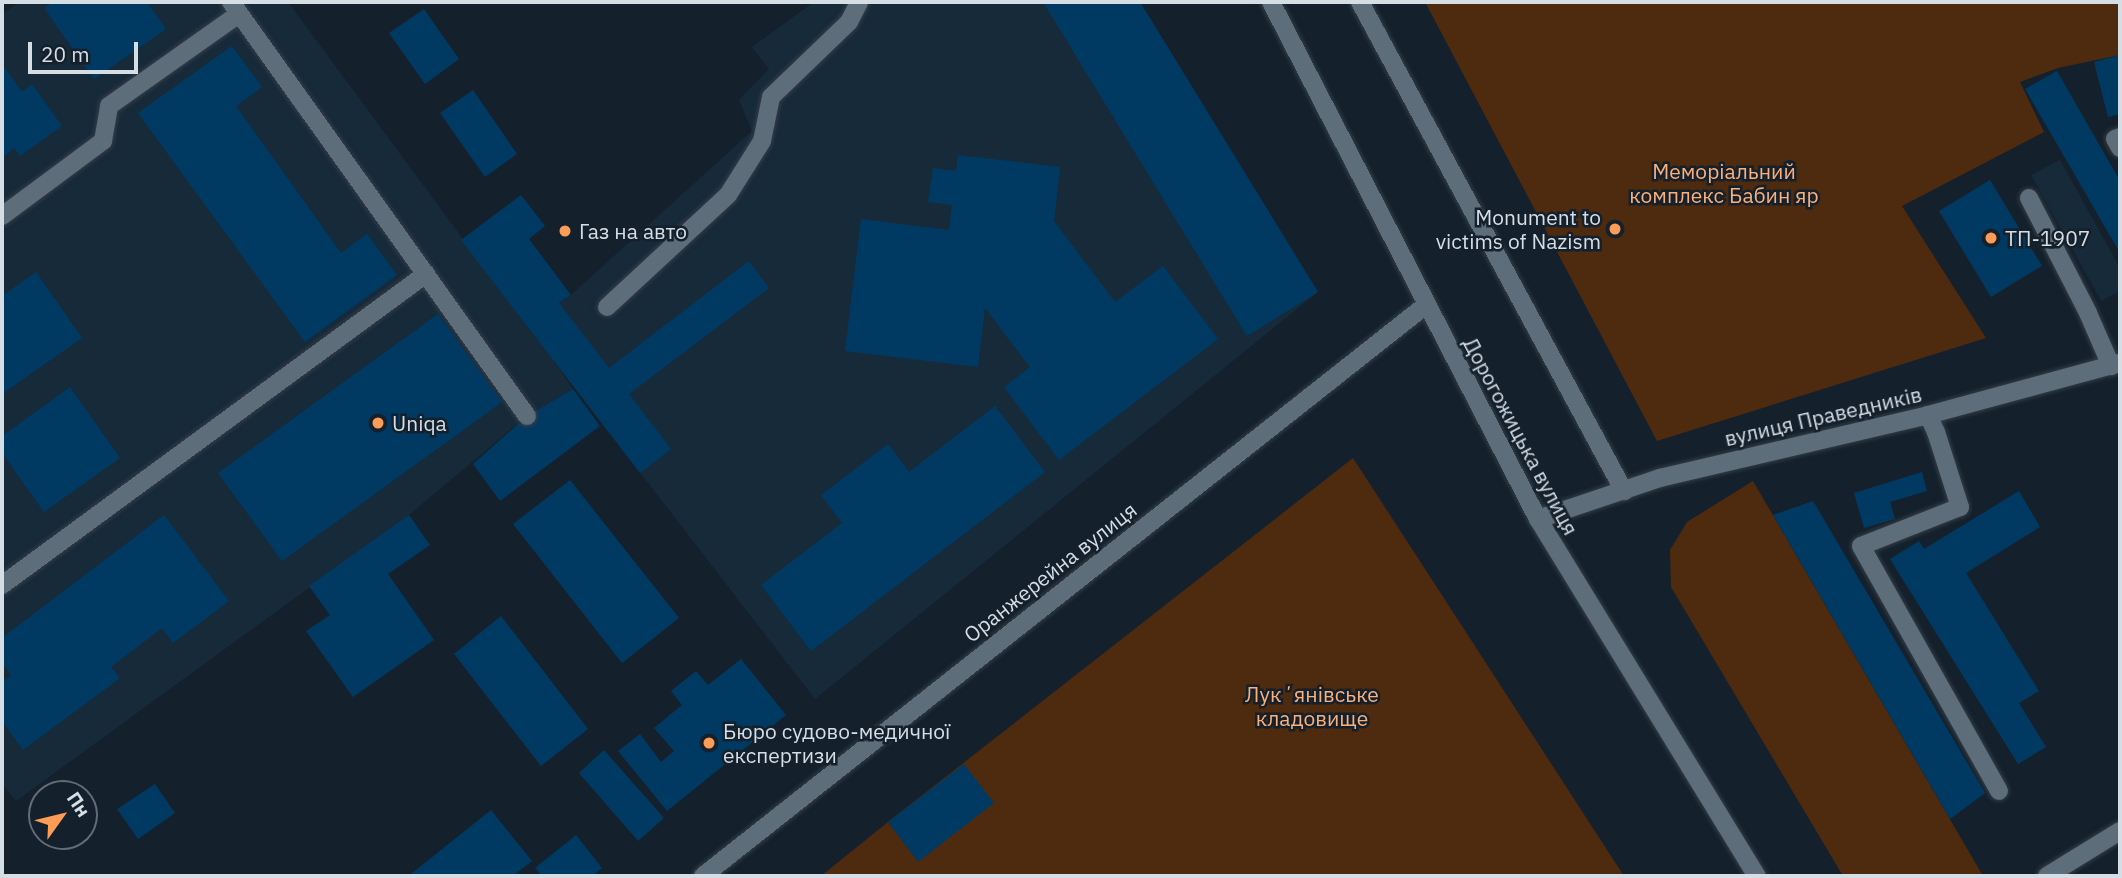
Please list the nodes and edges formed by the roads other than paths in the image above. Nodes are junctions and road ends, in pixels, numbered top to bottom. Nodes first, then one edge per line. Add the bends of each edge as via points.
1 (859, 2) edge
2 (1271, 2) edge
3 (1360, 2) edge
4 (235, 8) edge
5 (2120, 137) edge
6 (2120, 148) edge
7 (2029, 198) dead end
8 (2, 216) edge
9 (426, 274) junction
10 (1426, 305) junction
11 (607, 307) dead end
12 (2115, 365) edge
13 (1927, 415) junction
14 (527, 416) dead end
15 (1623, 491) junction
16 (1538, 519) junction
17 (4, 579) edge
18 (1999, 791) dead end
19 (2120, 831) edge
20 (702, 876) edge
21 (1757, 876) edge
22 (2047, 876) edge

1 - 11 street via 849,22 771,97 762,141 729,195
2 - 10 street, Дорогожицька вулиця
3 - 15 street
4 - 8 street via 109,106 103,141
4 - 9 street
5 - 6 street via 2115,139
7 - 12 street
9 - 14 street
9 - 17 street
10 - 16 street, Дорогожицька вулиця
10 - 20 street, Оранжерейна вулиця
12 - 13 street, вулиця Праведників
13 - 15 street, вулиця Праведників via 1660,478
13 - 18 street via 1960,507 1861,546
15 - 16 street, вулиця Праведників
16 - 21 street, Дорогожицька вулиця
19 - 22 street

